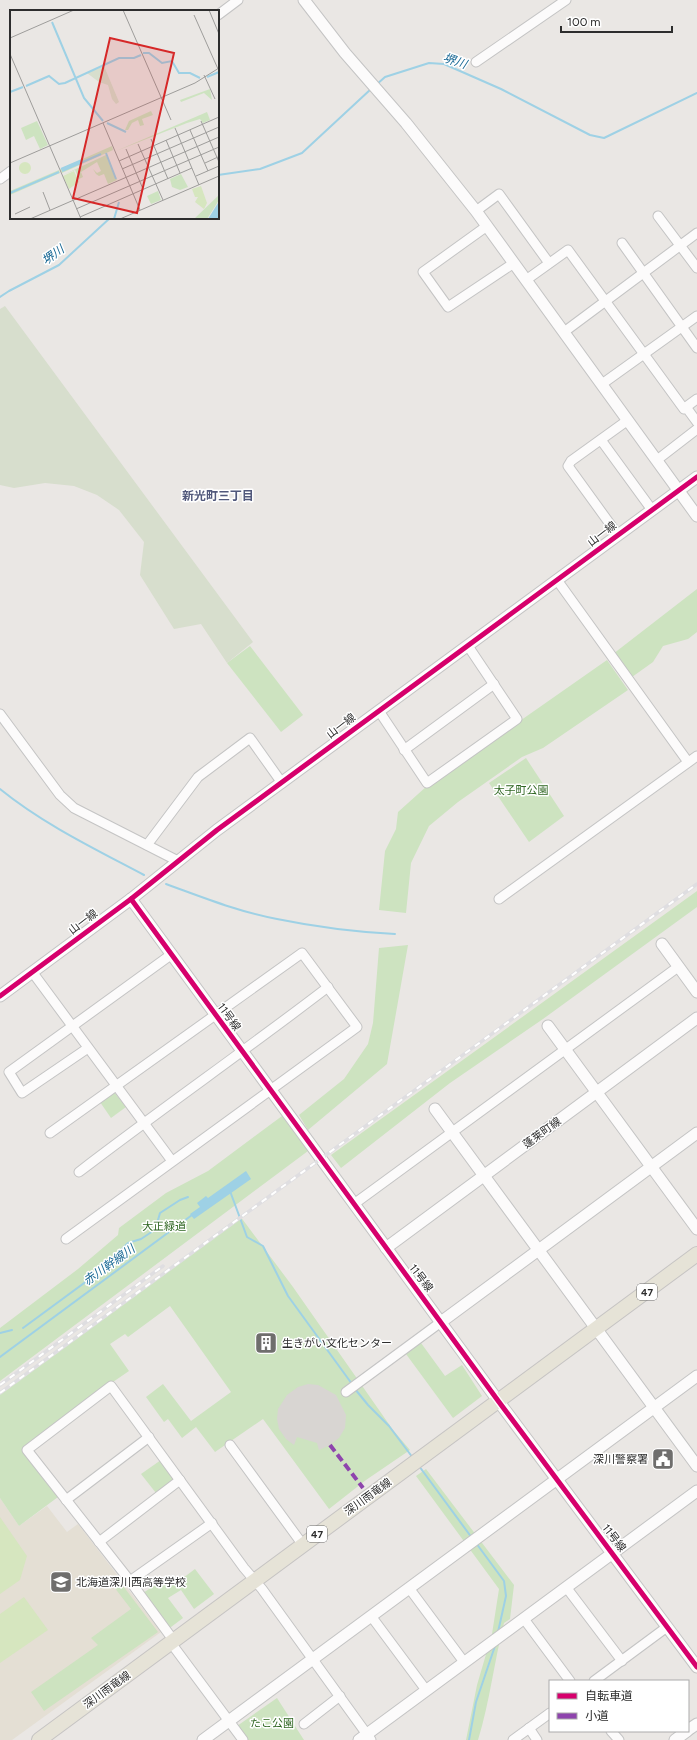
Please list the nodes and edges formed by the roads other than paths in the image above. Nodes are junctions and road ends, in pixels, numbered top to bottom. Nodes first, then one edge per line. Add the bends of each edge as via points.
1 (238, 0) edge
2 (304, 0) edge
3 (566, 0) edge
4 (219, 14) edge
5 (476, 62) dead end
6 (10, 172) edge
7 (0, 179) edge
8 (476, 211) junction
9 (658, 216) dead end
10 (487, 226) junction
11 (697, 234) edge
12 (622, 243) dead end
13 (681, 246) junction
14 (514, 263) junction
15 (549, 263) junction
16 (697, 268) edge
17 (643, 274) junction
18 (526, 280) junction
19 (604, 302) junction
20 (697, 316) edge
21 (682, 327) junction
22 (564, 332) junction
23 (697, 348) edge
24 (644, 354) junction
25 (602, 384) junction
26 (697, 399) edge
27 (686, 407) junction
28 (628, 420) junction
29 (697, 422) edge
30 (697, 429) edge
31 (601, 440) junction
32 (656, 460) junction
33 (697, 477) edge
34 (678, 491) junction
35 (652, 510) junction
36 (697, 516) edge
37 (618, 535) junction
38 (557, 580) junction
39 (468, 646) junction
40 (494, 684) junction
41 (379, 711) junction
42 (0, 714) edge
43 (404, 750) junction
44 (697, 756) edge
45 (688, 762) junction
46 (282, 783) junction
47 (147, 845) junction
48 (178, 861) junction
49 (131, 899) junction
50 (499, 899) dead end
51 (662, 944) dead end
52 (172, 954) junction
53 (678, 967) junction
54 (33, 973) junction
55 (328, 987) junction
56 (697, 992) edge
57 (0, 996) edge
58 (216, 1015) junction
59 (697, 1018) edge
60 (548, 1026) dead end
61 (73, 1027) junction
62 (88, 1048) junction
63 (565, 1049) junction
64 (242, 1052) junction
65 (116, 1086) junction
66 (270, 1090) junction
67 (598, 1092) junction
68 (435, 1109) dead end
69 (143, 1123) junction
70 (50, 1133) dead end
71 (452, 1133) junction
72 (697, 1133) edge
73 (172, 1160) junction
74 (652, 1167) junction
75 (79, 1172) dead end
76 (484, 1176) junction
77 (354, 1204) junction
78 (697, 1230) edge
79 (66, 1239) dead end
80 (386, 1248) junction
81 (539, 1249) junction
82 (697, 1254) edge
83 (441, 1322) junction
84 (596, 1329) junction
85 (697, 1376) edge
86 (346, 1392) dead end
87 (499, 1402) junction
88 (654, 1408) junction
89 (149, 1437) junction
90 (230, 1445) dead end
91 (697, 1466) edge
92 (558, 1479) junction
93 (180, 1480) junction
94 (697, 1491) edge
95 (66, 1500) junction
96 (212, 1523) junction
97 (99, 1542) junction
98 (303, 1545) junction
99 (613, 1553) junction
100 (255, 1581) junction
101 (130, 1582) junction
102 (566, 1587) junction
103 (409, 1588) junction
104 (371, 1616) junction
105 (524, 1619) junction
106 (667, 1627) junction
107 (172, 1642) junction
108 (313, 1659) junction
109 (622, 1661) junction
110 (464, 1662) junction
111 (697, 1666) edge
112 (569, 1680) edge
113 (595, 1680) edge
114 (426, 1690) junction
115 (340, 1696) junction
116 (549, 1714) edge
117 (229, 1721) junction
118 (304, 1724) dead end
119 (697, 1724) edge
120 (529, 1728) junction
121 (689, 1730) edge
122 (612, 1732) edge
123 (687, 1732) edge
124 (366, 1738) edge
125 (39, 1740) edge
126 (203, 1740) edge
127 (243, 1740) edge
128 (513, 1740) edge
129 (537, 1740) edge
130 (619, 1740) edge
131 (675, 1740) edge

1 - 4 street
2 - 8 street
3 - 5 street
6 - 7 street
8 - 10 street
8 - 15 street via 500,194
9 - 13 street
10 - 14 street
10 - 14 street via 423,272 448,307
11 - 13 street
12 - 17 street
13 - 16 street
13 - 17 street
14 - 18 street
15 - 18 street
15 - 19 street via 568,250
17 - 19 street
17 - 21 street
18 - 22 street
19 - 22 street
19 - 24 street
20 - 21 street
21 - 23 street
21 - 24 street
22 - 25 street
24 - 25 street
24 - 27 street via 684,409
25 - 28 street
26 - 27 street
27 - 29 street
28 - 31 street
28 - 32 street
30 - 32 street
31 - 35 street
31 - 37 street via 571,461 568,466
32 - 34 street
33 - 34 street, 山一線
34 - 35 street, 山一線
34 - 36 street
35 - 37 street, 山一線
37 - 38 street, 山一線
38 - 39 street, 山一線
38 - 45 street
39 - 40 street
39 - 41 street, 山一線
40 - 43 street
40 - 43 street via 517,719 427,783
41 - 43 street
41 - 46 street, 山一線
42 - 47 street via 60,795 74,808
44 - 45 street
45 - 50 street
46 - 47 street via 250,738 198,777
46 - 48 street, 山一線
47 - 48 street
48 - 49 street, 山一線
49 - 52 street, 11号線
49 - 54 street, 山一線
51 - 53 street
52 - 58 street, 11号線
52 - 61 street
53 - 56 street
53 - 63 street
54 - 57 street, 山一線
54 - 61 street
55 - 58 street via 302,953
55 - 64 street
55 - 66 street via 357,1026
58 - 64 street, 11号線
58 - 65 street
59 - 67 street, 蓬莱町線
60 - 63 street
61 - 62 street
61 - 62 street via 9,1072 22,1093
62 - 65 street
63 - 67 street
63 - 71 street
64 - 66 street, 11号線
64 - 69 street
65 - 69 street
65 - 70 street
66 - 73 street
66 - 77 street, 11号線
67 - 74 street
67 - 76 street, 蓬莱町線
68 - 71 street
69 - 73 street
69 - 75 street
71 - 76 street
71 - 77 street
72 - 74 street
73 - 79 street
74 - 78 street
74 - 81 street
76 - 80 street, 蓬莱町線
76 - 81 street
77 - 80 street, 11号線
80 - 83 street, 11号線
81 - 83 street
81 - 84 street
82 - 84 main road, 深川雨竜線 / 47
83 - 86 street
83 - 87 street, 11号線
84 - 87 main road, 深川雨竜線 / 47
84 - 88 street
85 - 88 street
87 - 92 street, 11号線
87 - 98 main road, 深川雨竜線 / 47
88 - 91 street
88 - 92 street
89 - 93 street
89 - 95 street
89 - 95 street via 111,1386 93,1399 27,1450
90 - 98 street
92 - 99 street, 11号線
92 - 103 street
93 - 96 street
93 - 97 street
94 - 99 street
95 - 97 street
96 - 100 street
96 - 101 street
97 - 101 street
98 - 100 main road, 深川雨竜線 / 47
99 - 102 street
99 - 106 street, 11号線
100 - 107 main road, 深川雨竜線 / 47
100 - 108 street
101 - 107 street
102 - 105 street
102 - 109 street
103 - 104 street
103 - 110 street
104 - 108 street
104 - 114 street
105 - 110 street
105 - 112 street
106 - 109 street
106 - 111 street, 11号線
107 - 117 street
107 - 125 main road, 深川雨竜線 / 47
108 - 115 street
108 - 117 street
109 - 113 street
110 - 114 street
114 - 124 street
115 - 118 street
115 - 124 street
116 - 120 street
117 - 126 street
117 - 127 street
119 - 121 street
120 - 128 street
120 - 129 street
122 - 130 street
123 - 131 street

